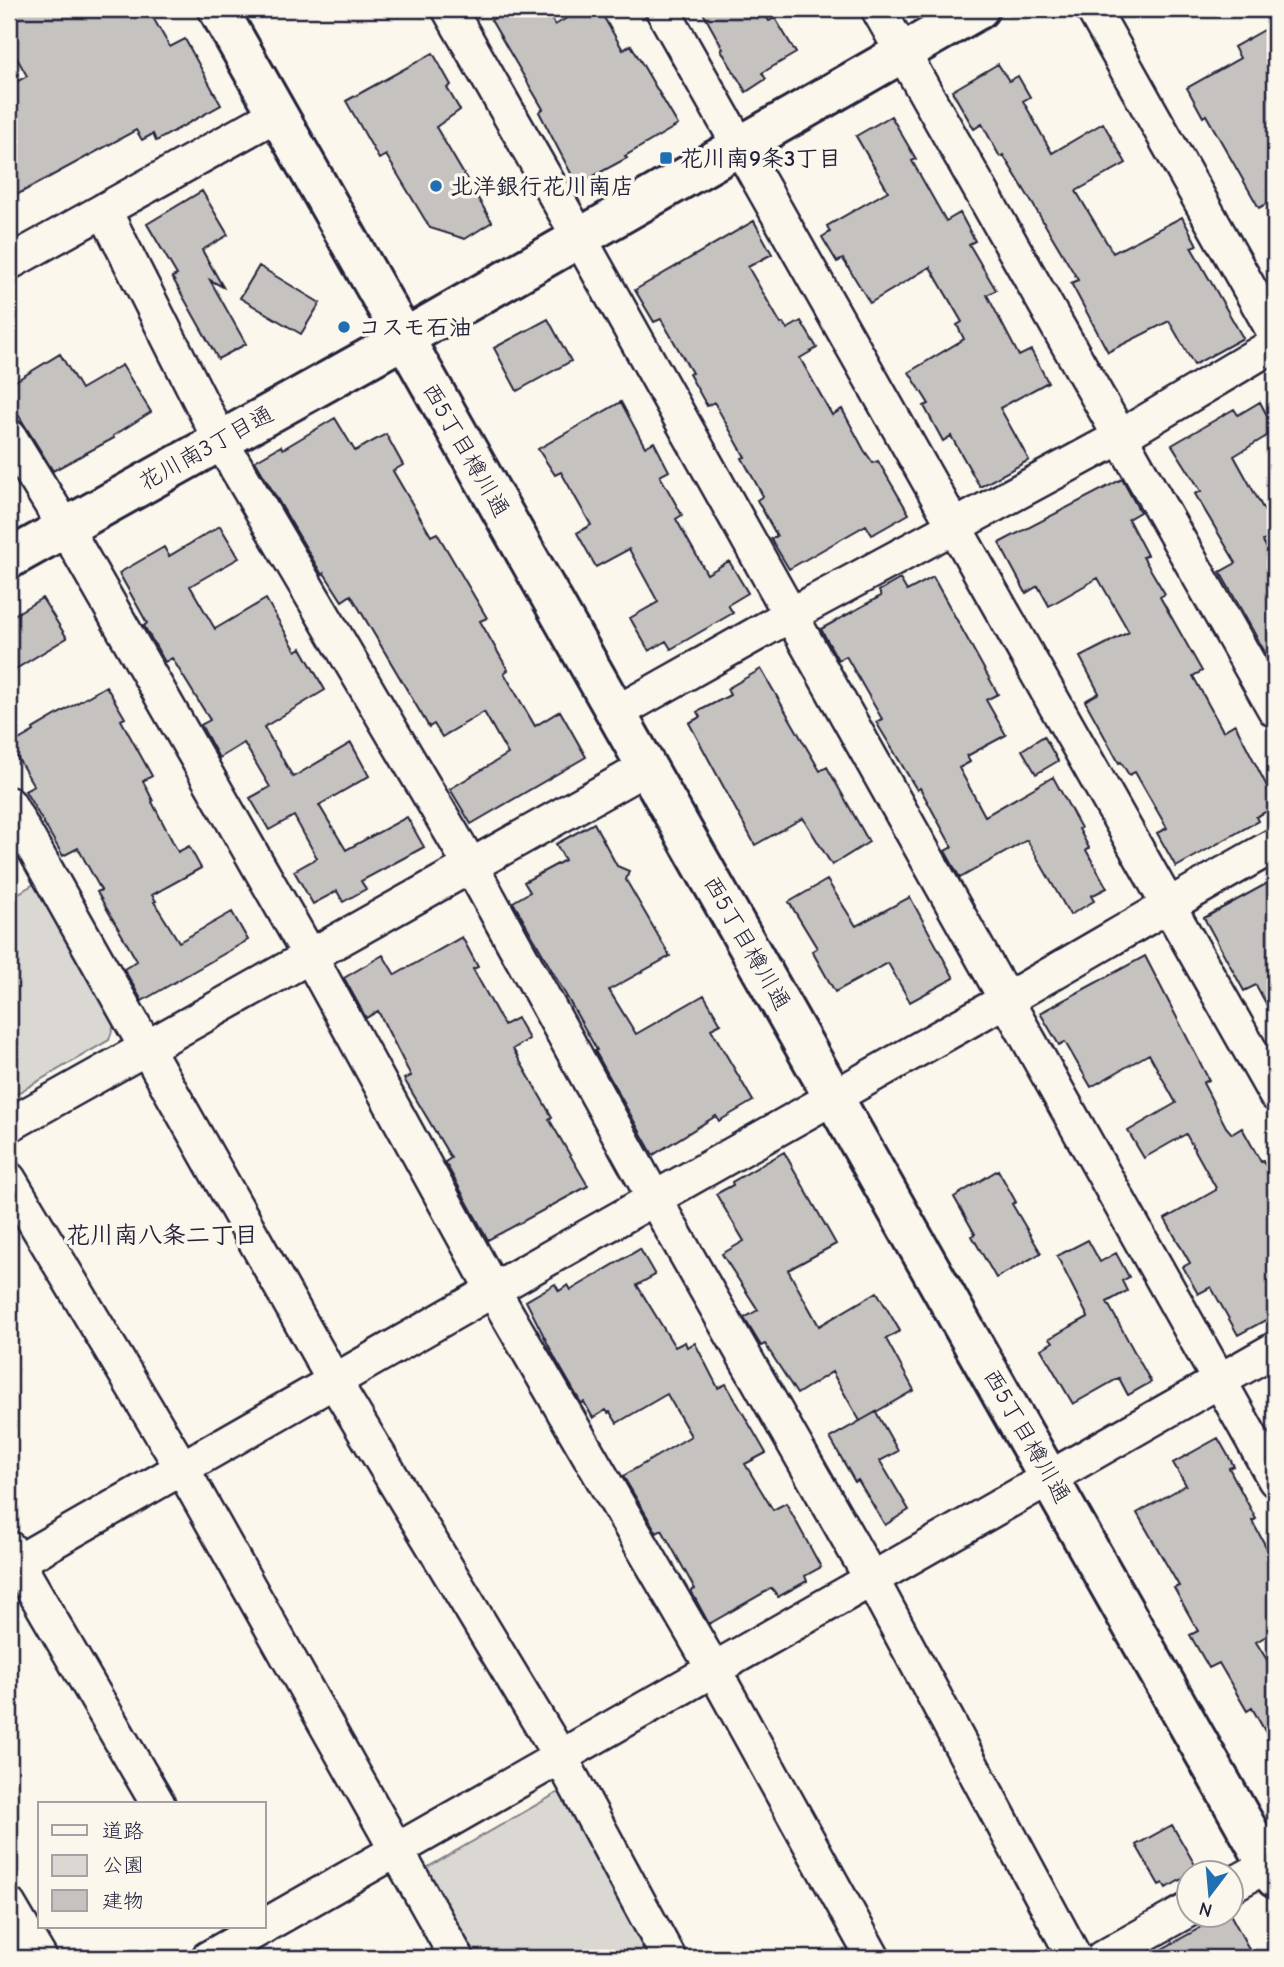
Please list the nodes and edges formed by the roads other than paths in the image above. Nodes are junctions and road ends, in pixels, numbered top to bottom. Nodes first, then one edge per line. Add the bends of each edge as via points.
1 (218, 9) edge
2 (449, 9) edge
3 (662, 9) edge
4 (878, 9) edge
5 (978, 9) edge
6 (1093, 9) edge
7 (902, 53) junction
8 (277, 114) junction
9 (741, 145) junction
10 (104, 210) junction
11 (579, 237) junction
12 (9, 264) edge
13 (1275, 334) edge
14 (403, 338) junction
15 (1275, 344) edge
16 (9, 436) edge
17 (1120, 437) junction
18 (220, 440) junction
19 (65, 527) junction
20 (956, 527) junction
21 (9, 559) edge
22 (790, 615) junction
23 (1275, 710) edge
24 (615, 713) junction
25 (647, 767) junction
26 (9, 804) edge
27 (1275, 845) edge
28 (471, 866) junction
29 (1168, 904) junction
30 (310, 956) junction
31 (1006, 1000) junction
32 (147, 1048) junction
33 (1275, 1094) edge
34 (833, 1096) junction
35 (9, 1125) edge
36 (9, 1179) edge
37 (654, 1198) junction
38 (493, 1290) junction
39 (1275, 1349) edge
40 (334, 1381) junction
41 (1220, 1381) junction
42 (182, 1468) junction
43 (1050, 1478) junction
44 (1275, 1480) edge
45 (11, 1559) edge
46 (872, 1580) junction
47 (714, 1670) junction
48 (561, 1758) junction
49 (157, 1802) edge
50 (395, 1852) junction
51 (1270, 1861) edge
52 (1246, 1876) edge
53 (9, 1905) edge
54 (1176, 1916) edge
55 (266, 1926) edge
56 (248, 1936) edge
57 (40, 1958) edge
58 (208, 1958) edge
59 (457, 1958) edge
60 (670, 1958) edge
61 (873, 1958) edge
62 (1074, 1958) edge
63 (1101, 1958) edge

1 - 8 main road, 西5丁目樽川通
2 - 11 street
3 - 9 street
4 - 7 street
5 - 7 main road, 花川南3丁目通
6 - 13 street
7 - 9 main road, 花川南3丁目通
7 - 17 street
8 - 10 street
8 - 14 main road, 西5丁目樽川通
9 - 11 main road, 花川南3丁目通
9 - 20 street
10 - 12 street
10 - 18 street
11 - 14 main road, 花川南3丁目通
11 - 22 street
14 - 18 main road, 花川南3丁目通
14 - 24 main road, 西5丁目樽川通
15 - 17 street
16 - 19 street
17 - 20 street
17 - 23 street
18 - 19 main road, 花川南3丁目通
18 - 28 street
19 - 21 main road, 花川南3丁目通
19 - 30 street
20 - 22 street
20 - 29 street
22 - 24 street
22 - 31 street
24 - 25 main road, 西5丁目樽川通
25 - 28 street
25 - 34 main road, 西5丁目樽川通
26 - 32 street
27 - 29 street
28 - 30 street
28 - 37 street
29 - 31 street
29 - 33 street
30 - 32 street
30 - 38 street
31 - 34 street
31 - 41 street
32 - 35 street
32 - 40 street
34 - 37 street
34 - 43 main road, 西5丁目樽川通
36 - 42 street
37 - 38 street
37 - 46 street
38 - 40 street
38 - 47 street
39 - 41 street
40 - 42 street
40 - 48 street
41 - 43 street
41 - 44 street
42 - 45 street
42 - 50 street
43 - 46 street
43 - 51 main road, 西5丁目樽川通
45 - 49 street
46 - 47 street
46 - 62 street
47 - 48 street
47 - 61 street
48 - 50 street
48 - 60 street
50 - 55 street
50 - 59 street
51 - 52 street
53 - 57 street
54 - 63 street
56 - 58 street

